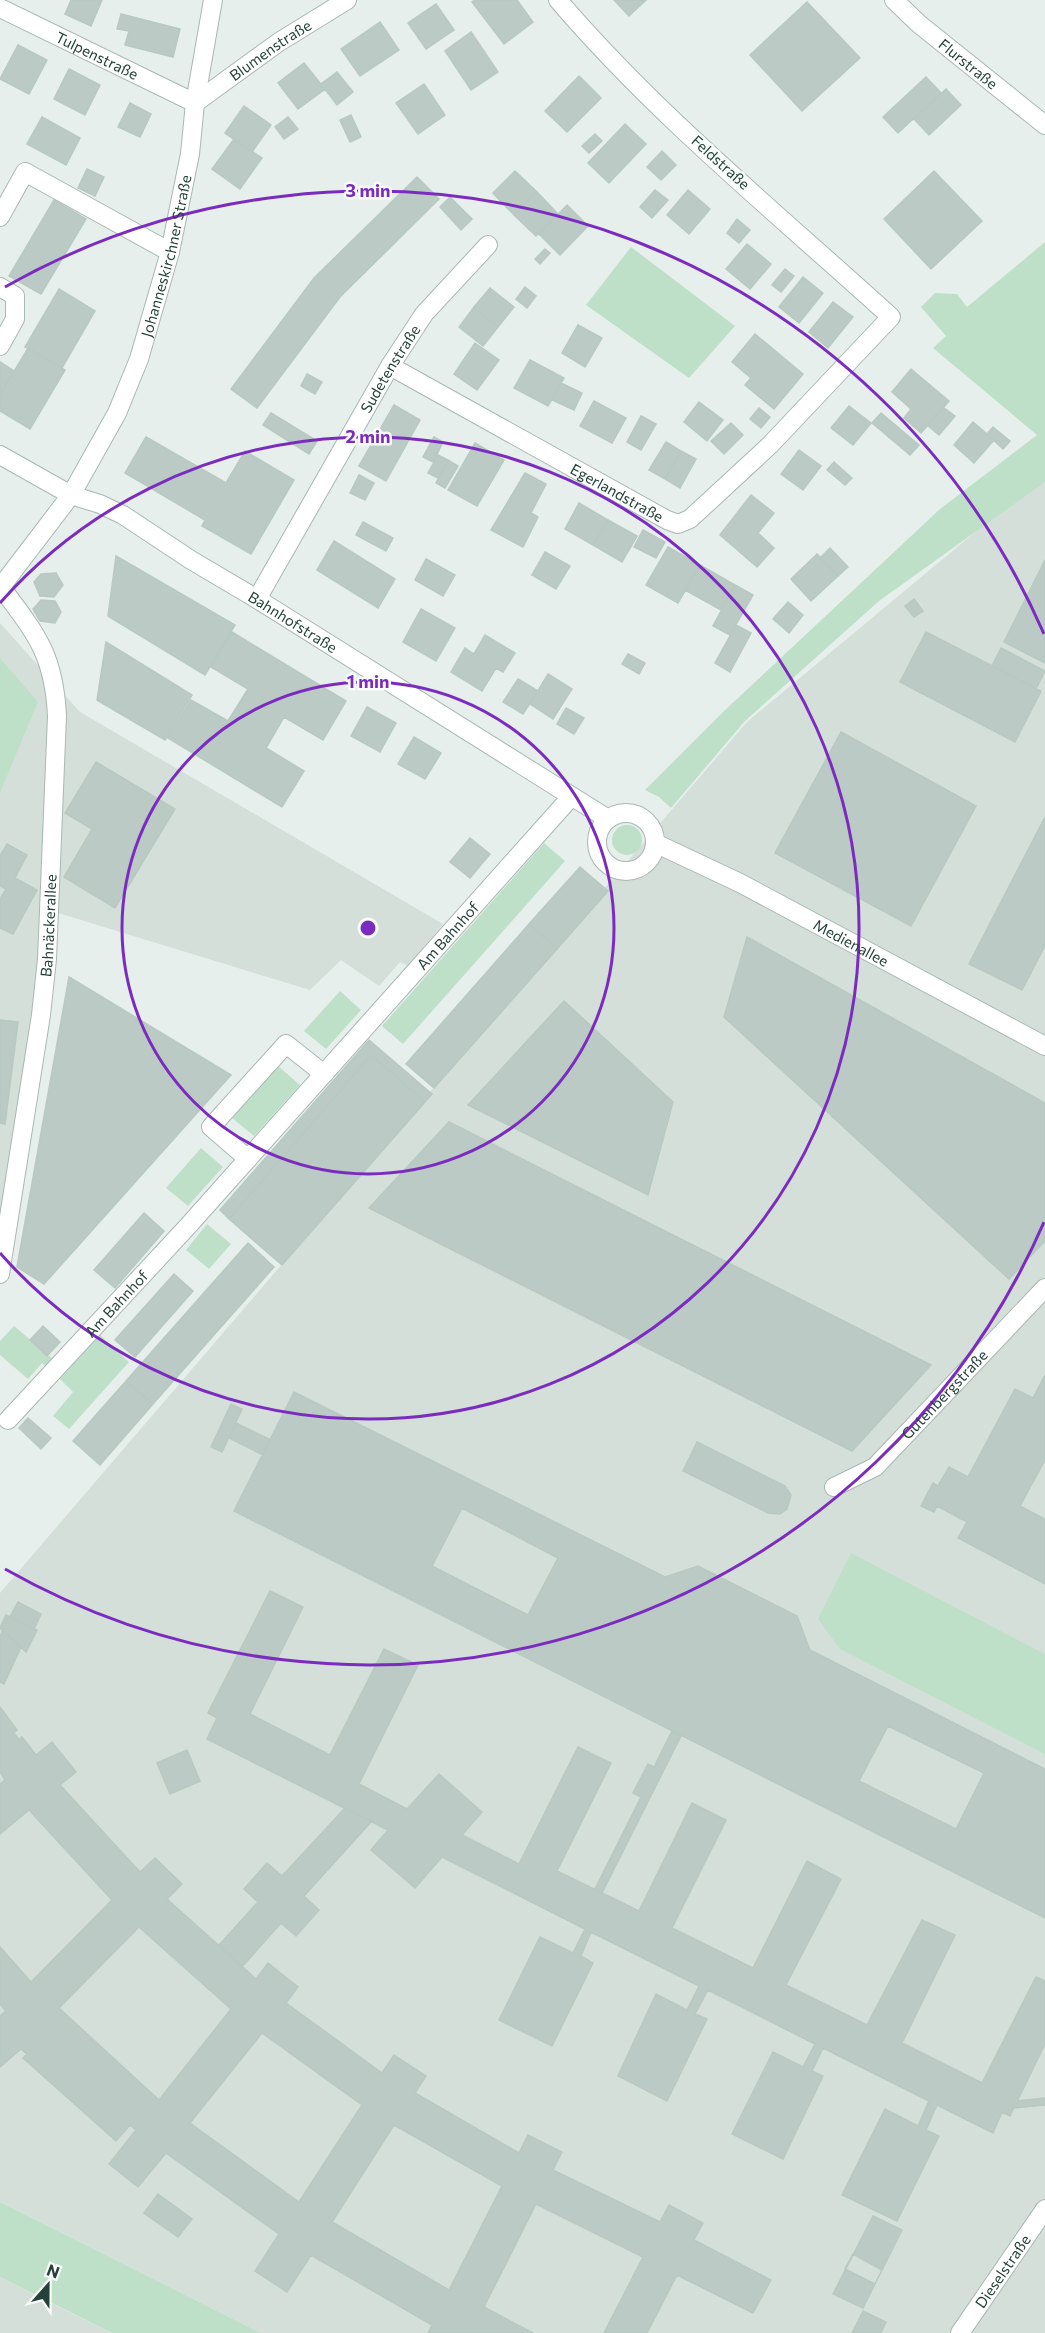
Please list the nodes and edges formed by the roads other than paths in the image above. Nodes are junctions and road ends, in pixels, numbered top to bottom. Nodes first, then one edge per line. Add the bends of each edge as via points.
1 (213, 0) edge
2 (347, 0) edge
3 (558, 0) edge
4 (894, 0) edge
5 (0, 8) edge
6 (195, 103) junction
7 (1045, 125) edge
8 (0, 216) edge
9 (488, 245) dead end
10 (170, 252) junction
11 (0, 286) edge
12 (891, 317) joint
13 (0, 346) edge
14 (390, 366) junction
15 (0, 455) edge
16 (71, 495) junction
17 (1, 587) edge
18 (257, 599) junction
19 (571, 797) junction
20 (608, 819) junction
21 (655, 843) junction
22 (1045, 1046) edge
23 (324, 1074) junction
24 (248, 1159) junction
25 (0, 1274) edge
26 (1045, 1288) edge
27 (8, 1420) dead end
28 (834, 1487) dead end
29 (1045, 2209) edge
30 (960, 2333) edge

1 - 6 street, Johanneskirchner Straße
2 - 6 street, Blumenstraße via 279,42
3 - 12 street, Feldstraße via 682,127
4 - 7 street, Flurstraße
5 - 6 street, Tulpenstraße
6 - 10 street, Johanneskirchner Straße via 190,154
8 - 10 street via 26,172
9 - 14 street, Sudetenstraße via 424,314
10 - 16 street, Johanneskirchner Straße via 139,359 117,413
11 - 13 street via 15,296 15,319
12 - 14 street, Egerlandstraße via 770,445 690,519 678,524
14 - 18 street, Sudetenstraße
15 - 16 street, Bahnhofstraße
16 - 17 street, Johanneskirchner Straße
16 - 18 street, Bahnhofstraße via 123,515
17 - 25 street, Bahnäckerallee via 40,639 56,689 57,716 46,970
18 - 19 street, Bahnhofstraße
19 - 20 street, Bahnhofstraße
19 - 23 street, Am Bahnhof
20 - 21 street via 625,813 641,818 652,829
20 - 21 street via 597,845 600,855 613,868 632,871 641,867 654,852
21 - 22 street, Medienallee
23 - 24 street, Am Bahnhof
23 - 24 street via 286,1044 244,1090 211,1127
24 - 27 street, Am Bahnhof
26 - 28 street, Gutenbergstraße via 875,1467
29 - 30 street, Dieselstraße

